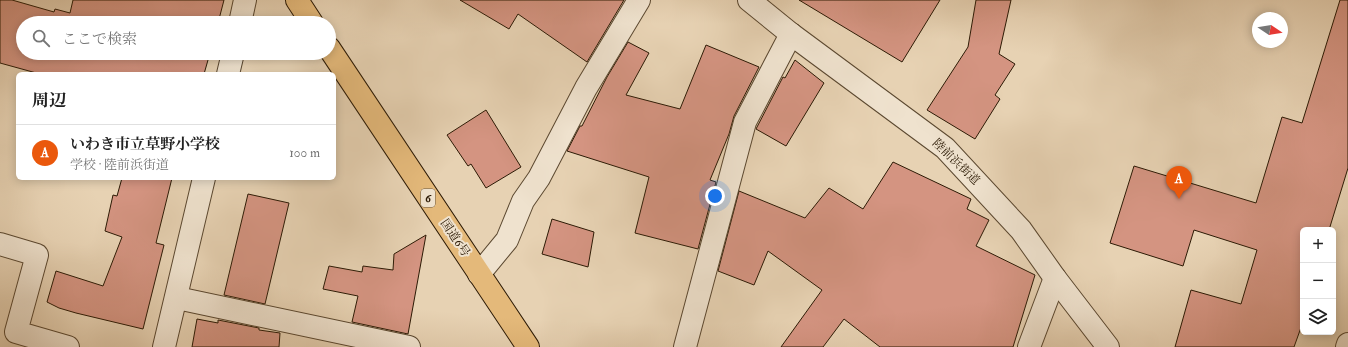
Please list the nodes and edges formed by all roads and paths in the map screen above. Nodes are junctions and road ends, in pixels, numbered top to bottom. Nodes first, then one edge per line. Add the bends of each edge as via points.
1 (245, 0) edge
2 (297, 0) edge
3 (639, 0) edge
4 (749, 0) edge
5 (242, 16) edge
6 (307, 16) edge
7 (791, 34) junction
8 (336, 59) edge
9 (231, 60) edge
10 (228, 72) edge
11 (204, 180) edge
12 (0, 244) edge
13 (479, 274) junction
14 (1055, 278) junction
15 (177, 298) junction
16 (1348, 344) edge
17 (68, 347) edge
18 (164, 347) edge
19 (409, 347) edge
20 (528, 347) edge
21 (686, 347) edge
22 (1029, 347) edge
23 (1108, 347) edge
24 (1347, 347) edge

1 - 5 street
2 - 6 highway
3 - 13 street via 586,88 539,178 523,202 507,240
4 - 7 street, 陸前浜街道
7 - 14 street, 陸前浜街道 via 945,148 1022,230
7 - 21 street via 745,122
8 - 13 highway, 国道6号 / 6
9 - 10 street
11 - 15 street
12 - 17 street via 37,255 16,332
13 - 20 highway, 国道6号 / 6
14 - 22 street
14 - 23 street, 陸前浜街道
15 - 18 street
15 - 19 street
16 - 24 street

